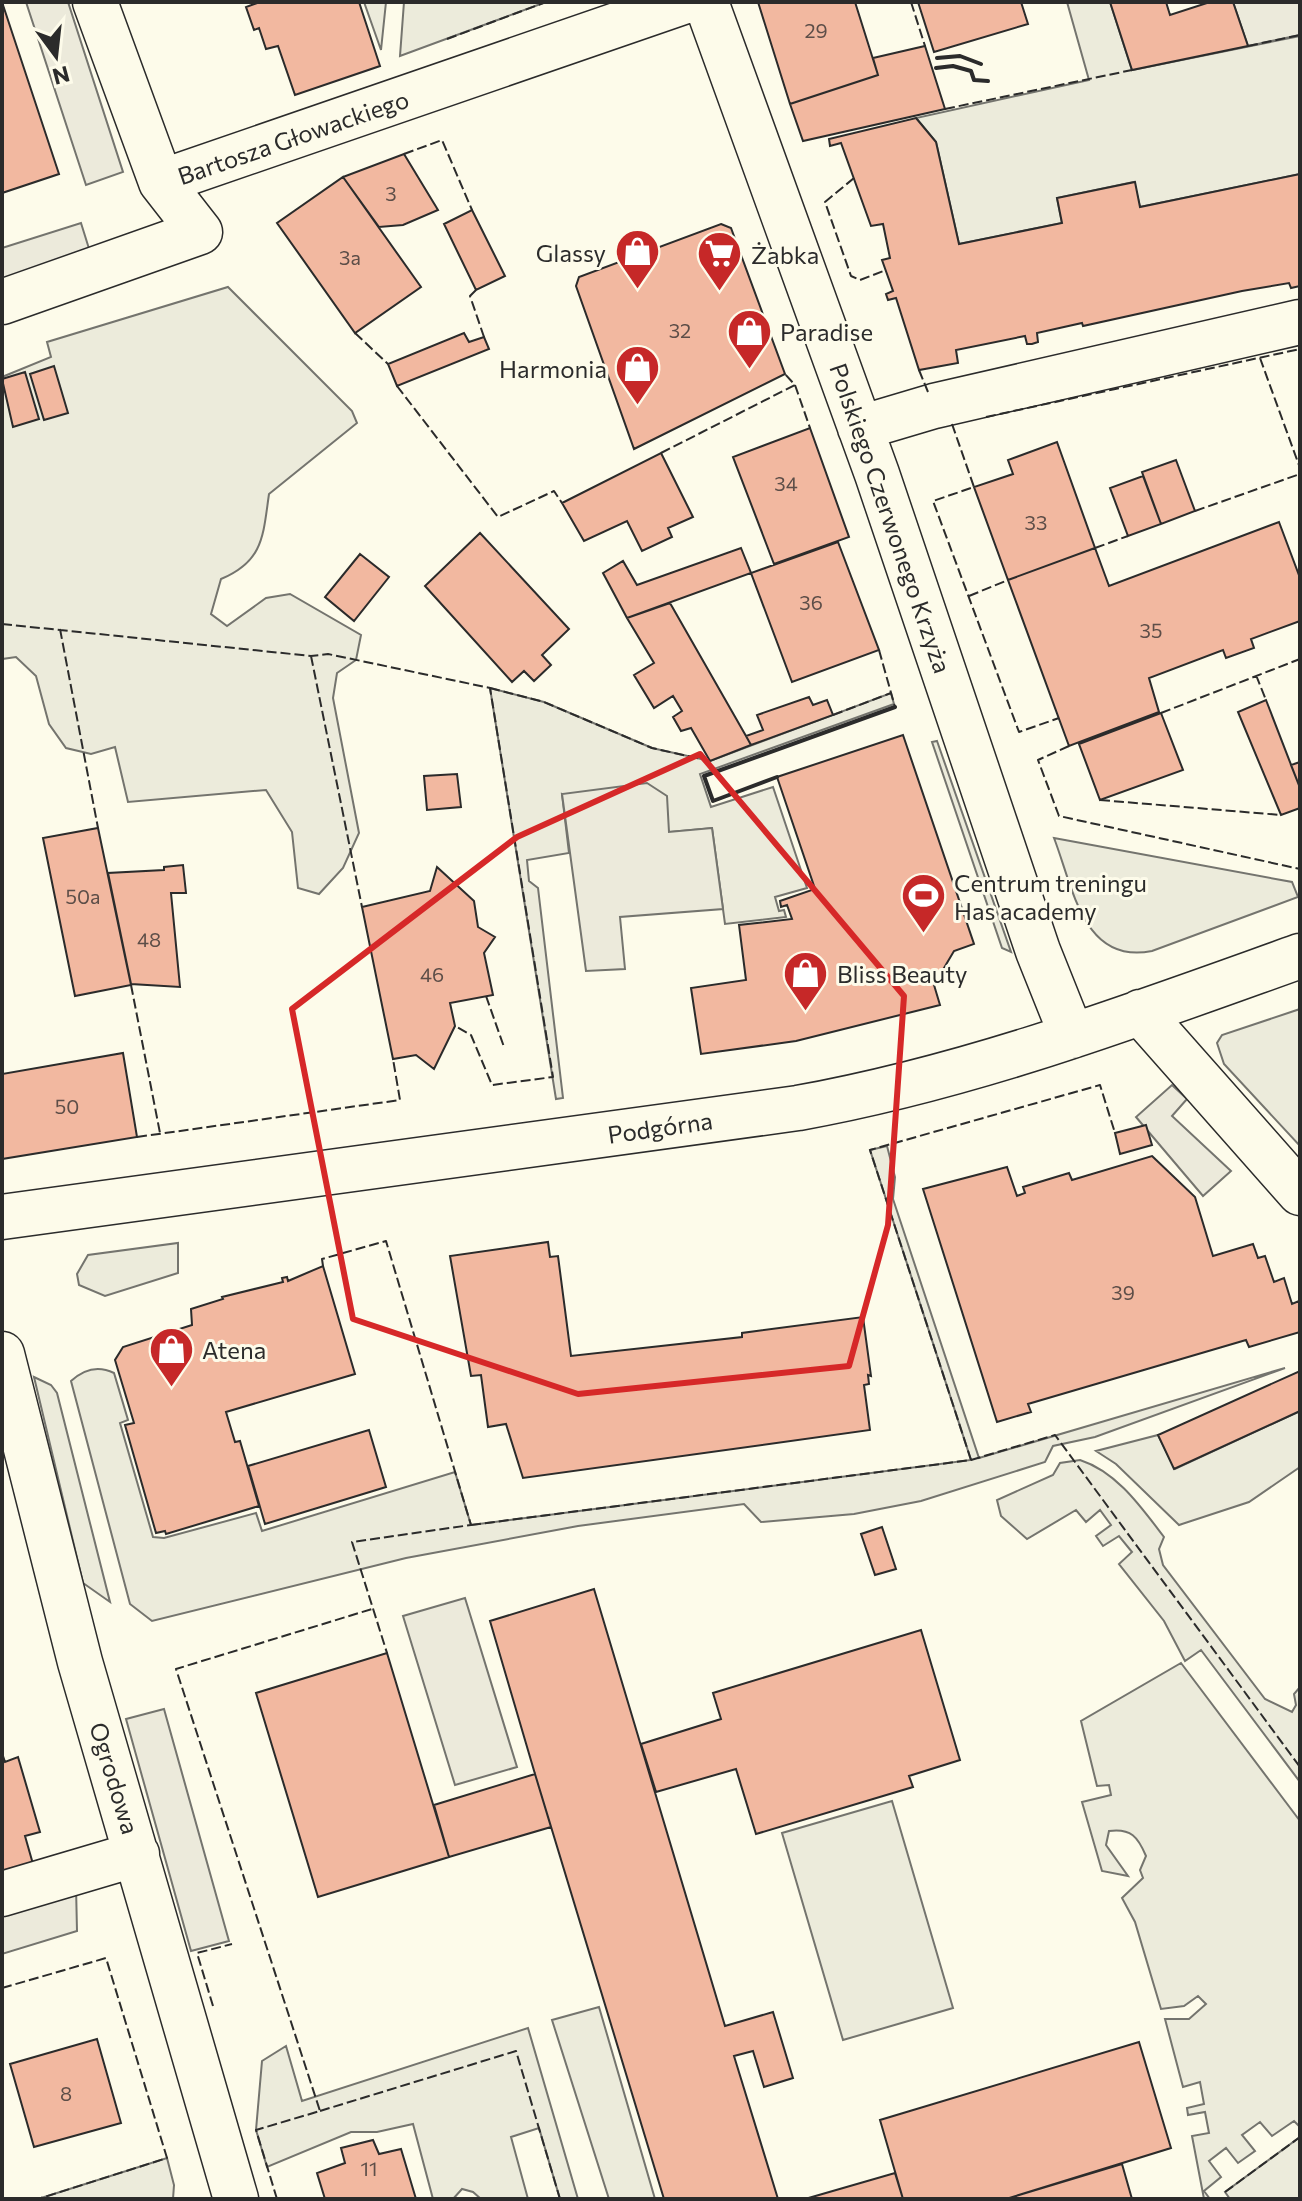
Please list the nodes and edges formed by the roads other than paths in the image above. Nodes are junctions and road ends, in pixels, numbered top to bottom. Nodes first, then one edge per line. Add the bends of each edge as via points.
1 (95, 2) edge
2 (683, 2) edge
3 (706, 2) edge
4 (161, 182) junction
5 (2, 302) edge
6 (1300, 322) edge
7 (860, 428) junction
8 (1300, 956) edge
9 (1140, 1012) junction
10 (1072, 1036) junction
11 (1300, 1193) edge
12 (2, 1217) edge
13 (2, 1354) edge
14 (137, 1854) junction
15 (2, 1894) edge
16 (236, 2199) edge

1 - 4 street
2 - 4 street, Bartosza Głowackiego
3 - 7 street, Polskiego Czerwonego Krzyża
4 - 5 street, Bartosza Głowackiego via 200,232
6 - 7 street via 934,406
7 - 10 street, Polskiego Czerwonego Krzyża via 1038,951
8 - 9 street, Podgórna
9 - 10 street, Podgórna
9 - 11 street
10 - 12 street, Podgórna via 952,1074 810,1106
13 - 14 street, Ogrodowa via 80,1662
14 - 15 street
14 - 16 street, Ogrodowa

